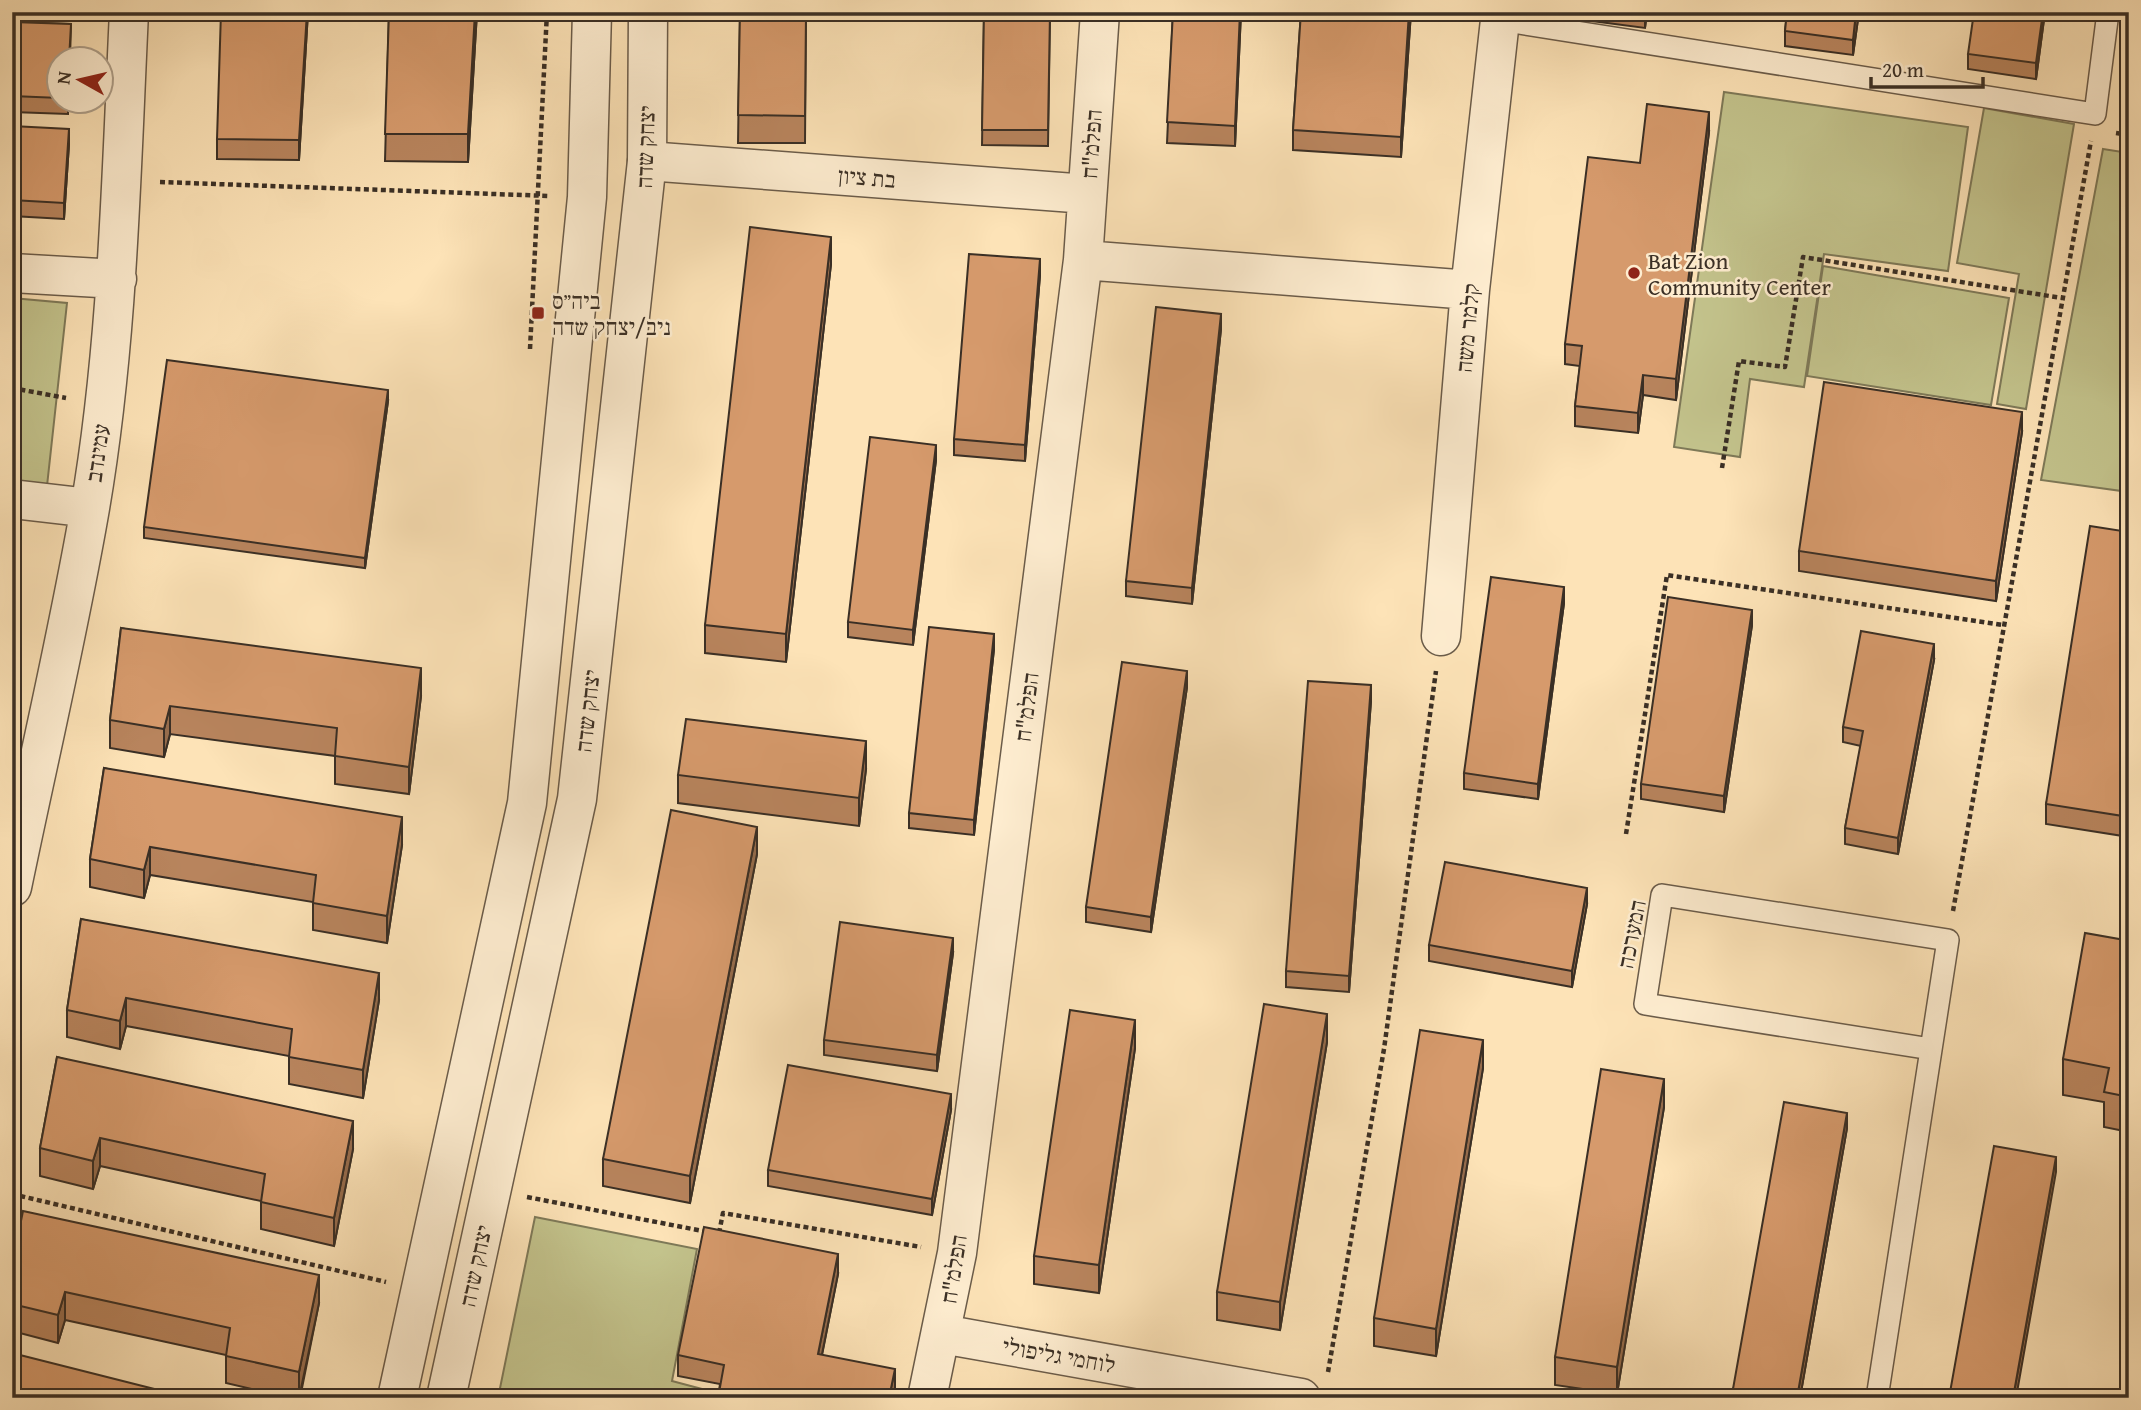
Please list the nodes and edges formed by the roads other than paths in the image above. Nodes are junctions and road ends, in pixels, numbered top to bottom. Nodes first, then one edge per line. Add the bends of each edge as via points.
1 (130, 12) edge
2 (592, 12) edge
3 (648, 12) edge
4 (1100, 12) edge
5 (2108, 12) edge
6 (1500, 20) joint
7 (647, 161) junction
8 (1087, 194) junction
9 (1083, 260) junction
10 (12, 273) edge
11 (117, 279) junction
12 (1470, 290) junction
13 (12, 499) edge
14 (90, 508) junction
15 (1441, 636) road end
16 (12, 887) edge
17 (1931, 1049) junction
18 (942, 1334) junction
19 (1314, 1391) edge
20 (397, 1398) edge
21 (446, 1398) edge
22 (927, 1398) edge
23 (1877, 1398) edge

1 - 11 street, עמינדב
2 - 20 street, יצחק שדה via 587,197 527,803
3 - 7 street, יצחק שדה
4 - 8 street, הפלמ"ח
5 - 6 lane via 2095,114
6 - 12 street, קלמר משה
7 - 8 street, בת ציון
7 - 21 street, יצחק שדה via 577,799
8 - 9 street, הפלמ"ח
9 - 12 street
9 - 18 street, הפלמ"ח via 957,1253
10 - 11 street
11 - 14 street, עמינדב
12 - 15 street, קלמר משה
13 - 14 street
14 - 16 street, עמינדב
17 - 17 lane, המערכה via 1948,940 1662,895 1645,1004
17 - 23 lane
18 - 19 street, לוחמי גליפולי
18 - 22 street, הפלמ"ח

